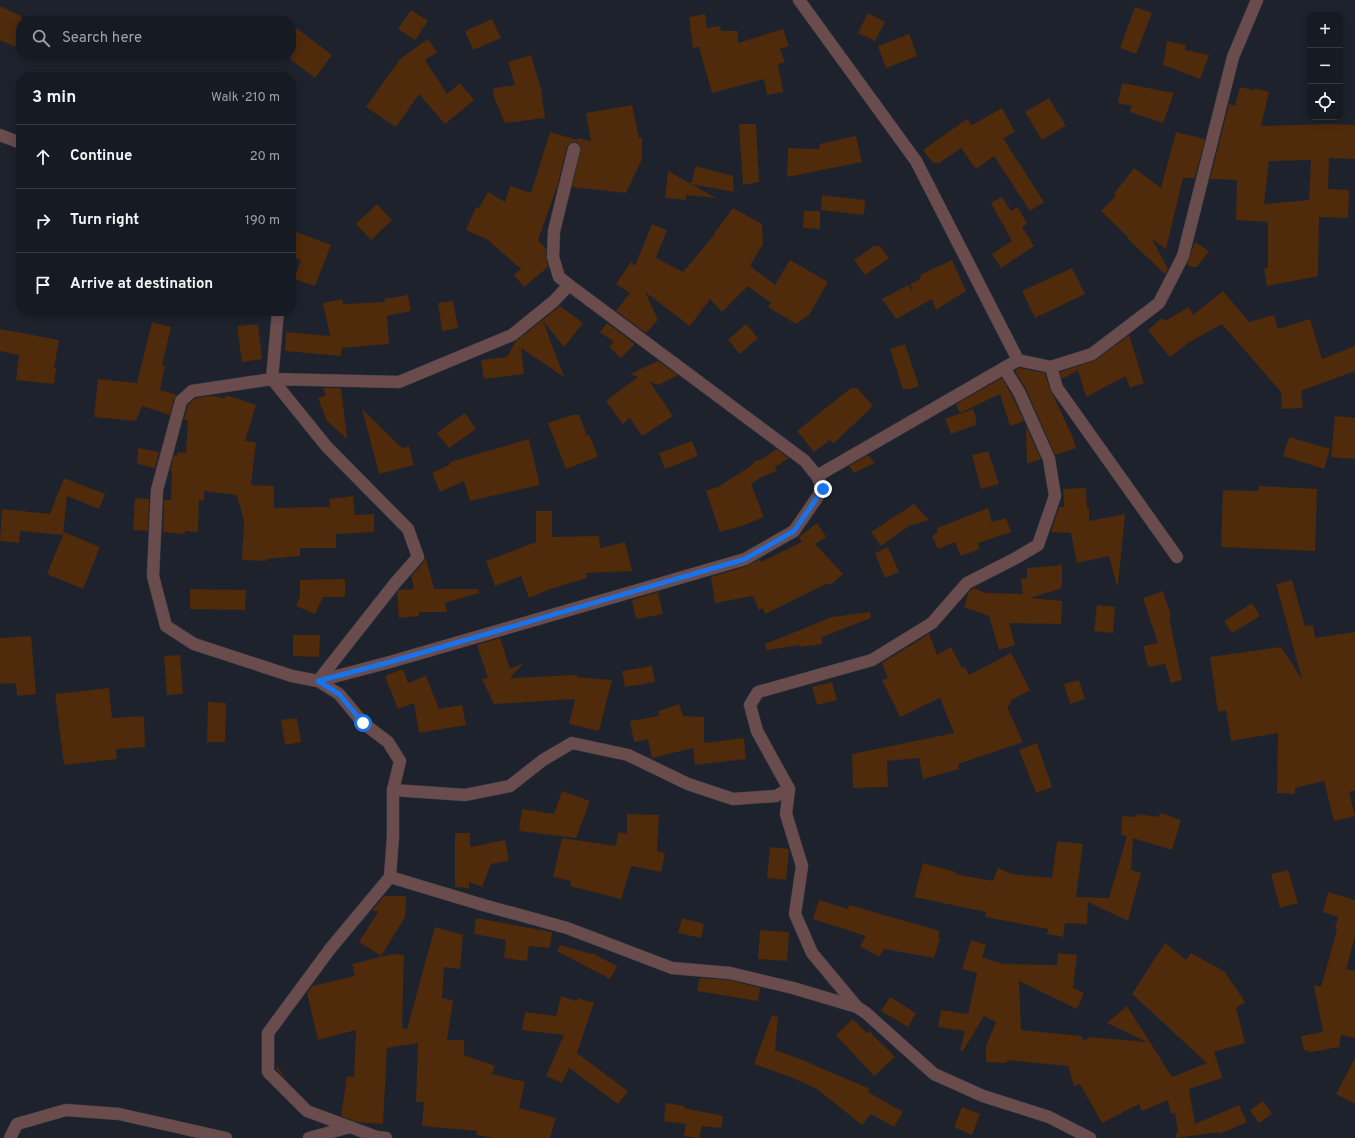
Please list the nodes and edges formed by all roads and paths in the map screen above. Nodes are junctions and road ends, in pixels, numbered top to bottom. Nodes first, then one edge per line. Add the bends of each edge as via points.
1 (799, 0) edge
2 (1258, 0) edge
3 (0, 135) edge
4 (16, 141) edge
5 (574, 149) dead end
6 (570, 286) junction
7 (278, 316) edge
8 (1018, 360) junction
9 (1051, 366) junction
10 (1004, 368) junction
11 (272, 379) junction
12 (818, 476) junction
13 (1178, 557) dead end
14 (318, 681) junction
15 (393, 790) junction
16 (789, 790) junction
17 (390, 876) junction
18 (857, 1007) junction
19 (350, 1127) junction
20 (10, 1138) edge
21 (226, 1138) edge
22 (310, 1138) edge
23 (386, 1138) edge
24 (1090, 1138) edge

1 - 8 street via 916,161
2 - 9 street via 1233,57 1182,256 1159,303 1092,354
3 - 4 street
5 - 6 street via 554,231 552,257 559,278
6 - 11 street via 512,335 400,382
6 - 12 street via 806,461
7 - 11 street
8 - 9 street
8 - 10 street
9 - 13 street via 1057,388
10 - 12 street
10 - 16 street via 1019,392 1049,459 1055,496 1038,545 967,583 932,623 872,660 758,692 750,705 757,731
11 - 14 street via 327,447 408,529 418,557
11 - 14 street via 192,391 181,401 157,490 153,576 166,626 194,644 292,676
12 - 14 street via 823,489 794,531 745,559
14 - 15 street via 339,694 363,723 388,742 400,761
15 - 16 street via 465,795 510,786 542,760 572,743 628,754 688,784 733,799 776,796
15 - 17 street
16 - 18 street via 786,814 802,866 795,914 812,953
17 - 18 street via 567,928 672,968 730,973
17 - 19 street via 330,949 268,1033 268,1072 307,1111
18 - 24 street via 934,1074 983,1096 1049,1117
19 - 22 street
19 - 23 street
20 - 21 street via 17,1124 66,1110 119,1114

